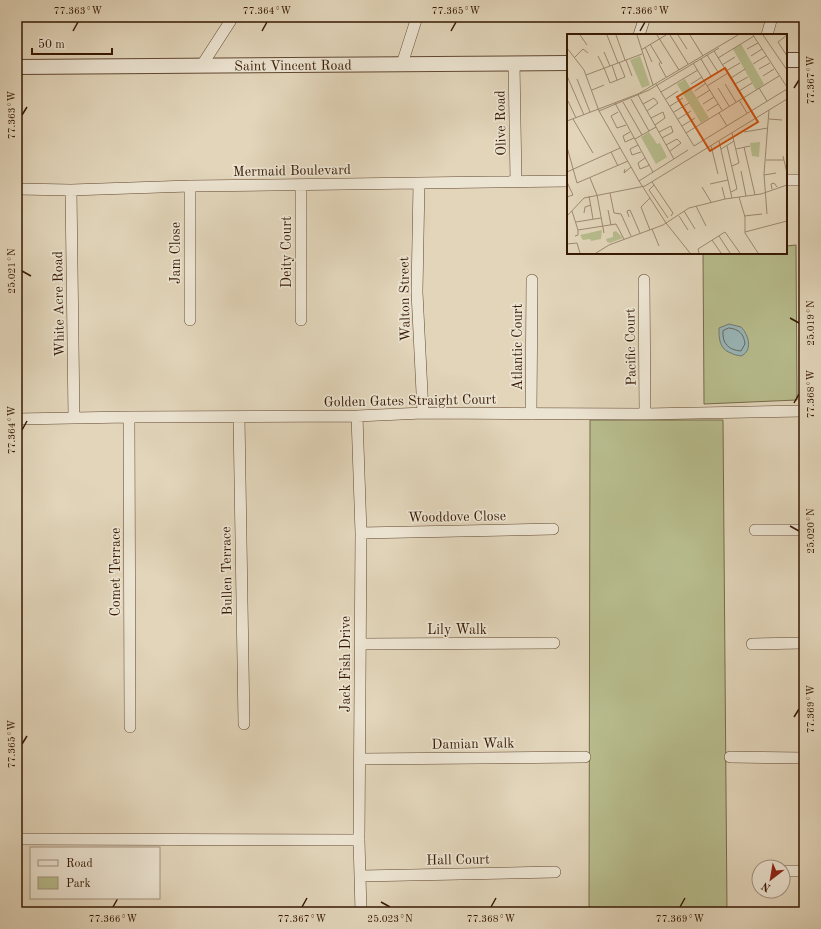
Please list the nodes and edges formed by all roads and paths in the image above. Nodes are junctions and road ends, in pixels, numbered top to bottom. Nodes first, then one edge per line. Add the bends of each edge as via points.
1 (233, 17) edge
2 (417, 17) edge
3 (645, 17) edge
4 (772, 17) edge
5 (639, 34) edge
6 (767, 34) edge
7 (787, 60) edge
8 (804, 60) edge
9 (514, 63) junction
10 (567, 63) edge
11 (402, 64) junction
12 (202, 65) junction
13 (17, 67) edge
14 (787, 180) edge
15 (804, 180) edge
16 (567, 181) edge
17 (516, 182) junction
18 (419, 183) junction
19 (300, 185) junction
20 (190, 186) junction
21 (17, 189) edge
22 (71, 190) junction
23 (532, 280) dead end
24 (644, 280) dead end
25 (190, 320) dead end
26 (301, 320) dead end
27 (804, 411) edge
28 (423, 413) junction
29 (531, 414) junction
30 (645, 414) junction
31 (356, 416) junction
32 (129, 417) junction
33 (239, 417) junction
34 (74, 418) junction
35 (17, 419) edge
36 (553, 529) dead end
37 (755, 530) dead end
38 (804, 530) edge
39 (361, 533) junction
40 (804, 643) edge
41 (360, 644) junction
42 (554, 644) dead end
43 (752, 644) dead end
44 (244, 724) dead end
45 (130, 727) dead end
46 (585, 757) dead end
47 (730, 757) dead end
48 (804, 758) edge
49 (361, 759) junction
50 (17, 839) edge
51 (360, 840) junction
52 (791, 871) edge
53 (804, 871) edge
54 (555, 872) dead end
55 (361, 876) junction
56 (361, 912) edge

1 - 12 street
2 - 11 street
3 - 5 street
4 - 6 street
7 - 8 street
9 - 10 street, Saint Vincent Road
9 - 11 street, Saint Vincent Road
9 - 17 street, Olive Road
11 - 12 street, Saint Vincent Road
12 - 13 street, Saint Vincent Road
14 - 15 street
16 - 17 street, Mermaid Boulevard
17 - 18 street, Mermaid Boulevard
18 - 19 street, Mermaid Boulevard
18 - 28 street, Walton Street via 417,292
19 - 20 street, Mermaid Boulevard
19 - 26 street, Deity Court
20 - 22 street, Mermaid Boulevard
20 - 25 street, Jam Close
21 - 22 street, Mermaid Boulevard
22 - 34 street, White Acre Road
23 - 29 street, Atlantic Court
24 - 30 street, Pacific Court
27 - 30 street, Golden Gates Straight Court
28 - 29 street, Golden Gates Straight Court
28 - 31 street, Golden Gates Straight Court
29 - 30 street, Golden Gates Straight Court
31 - 33 street, Golden Gates Straight Court
31 - 39 street, Jack Fish Drive
32 - 33 street, Golden Gates Straight Court
32 - 34 street, Golden Gates Straight Court
32 - 45 street, Comet Terrace
33 - 44 street, Bullen Terrace
34 - 35 street, Golden Gates Straight Court
36 - 39 street, Wooddove Close
37 - 38 street
39 - 41 street, Jack Fish Drive
40 - 43 street
41 - 42 street, Lily Walk
41 - 49 street, Jack Fish Drive
46 - 49 street, Damian Walk
47 - 48 street
49 - 51 street, Jack Fish Drive
50 - 51 street
51 - 55 street, Jack Fish Drive
52 - 53 street
54 - 55 street, Hall Court
55 - 56 street, Jack Fish Drive

